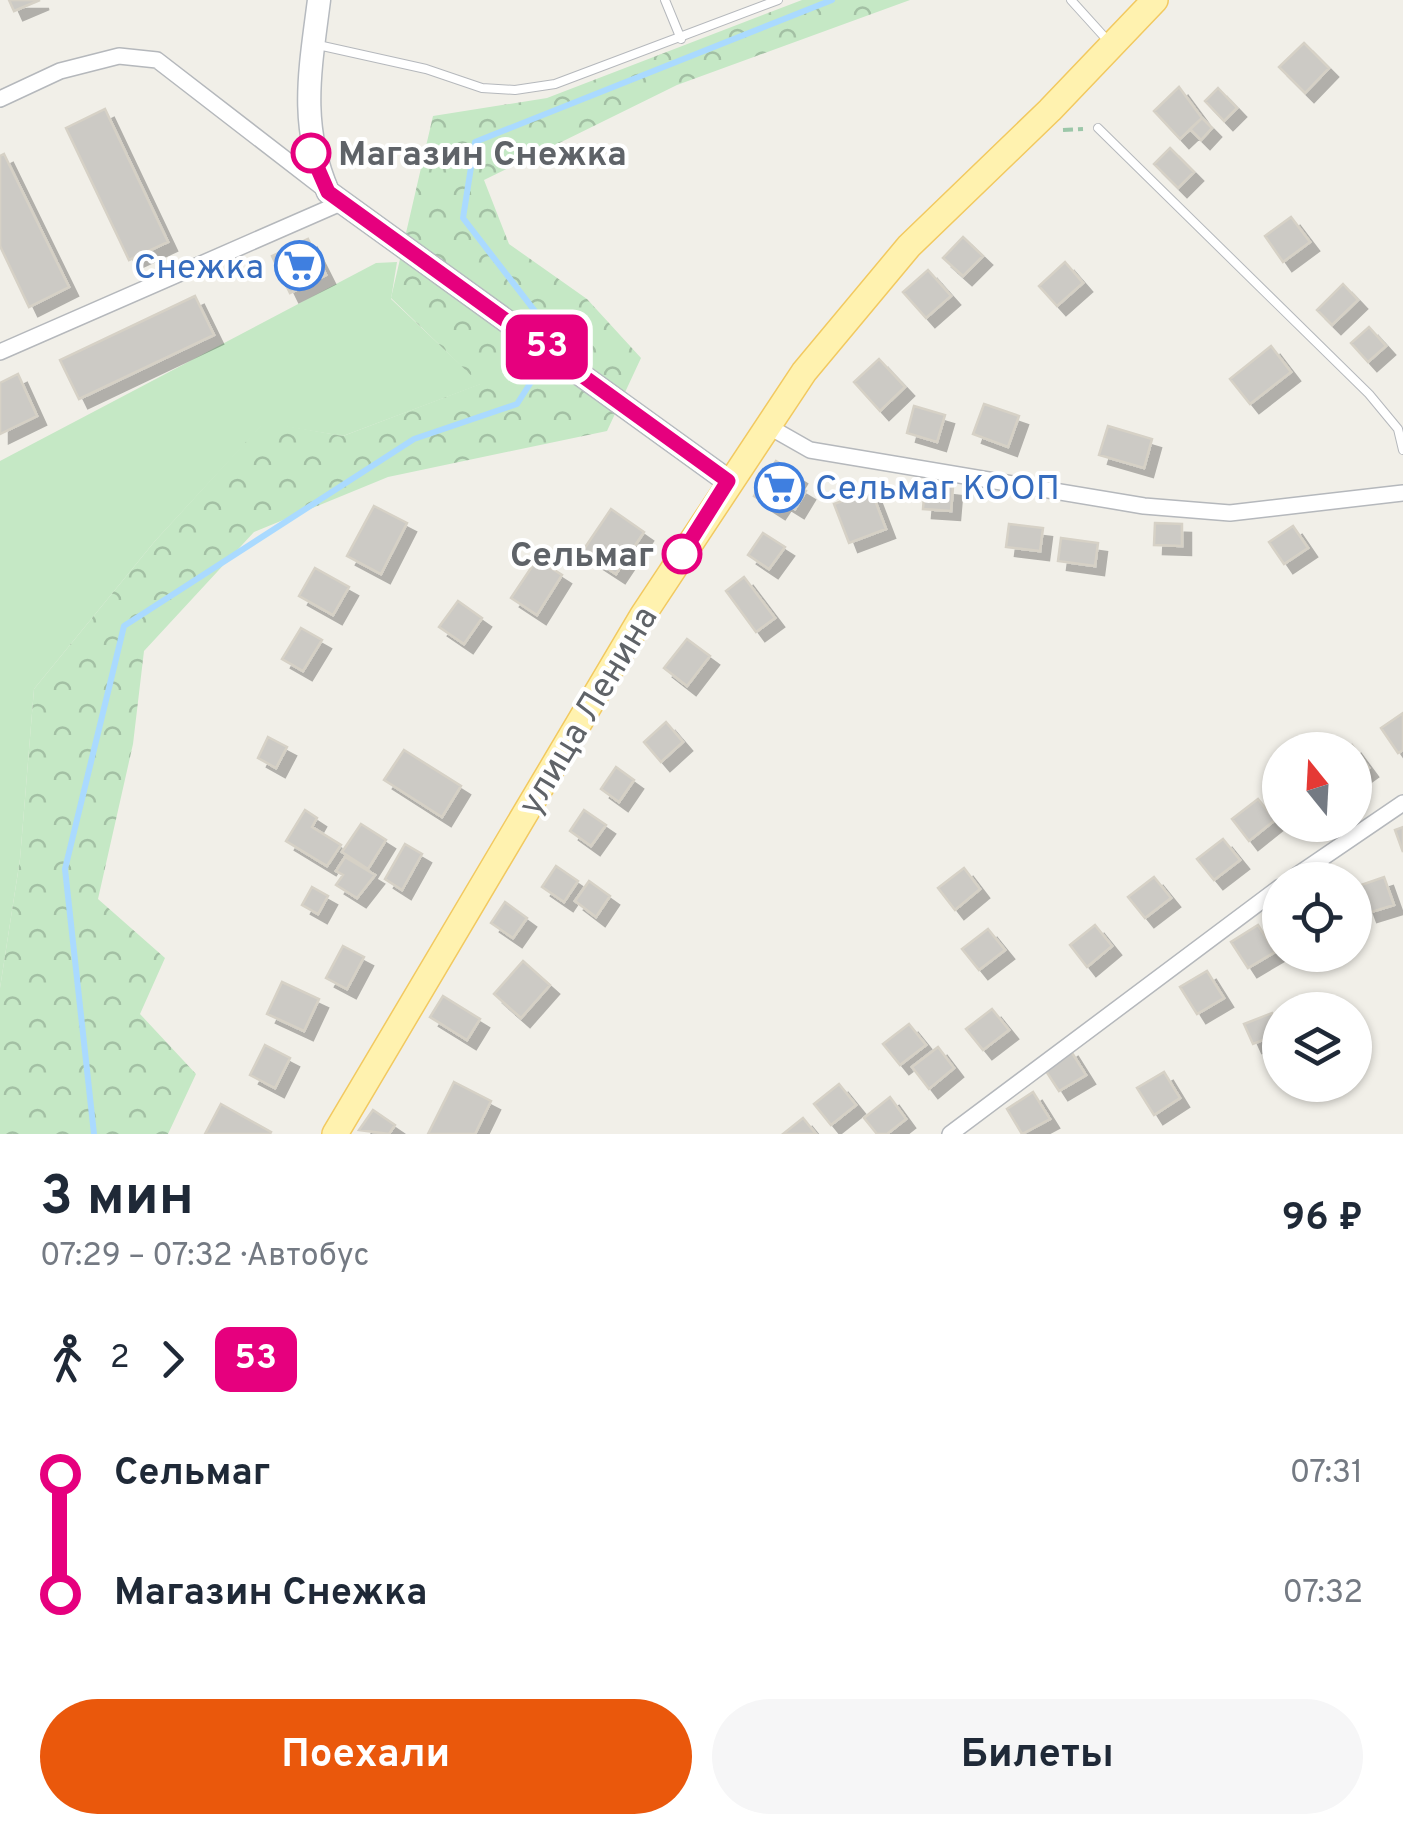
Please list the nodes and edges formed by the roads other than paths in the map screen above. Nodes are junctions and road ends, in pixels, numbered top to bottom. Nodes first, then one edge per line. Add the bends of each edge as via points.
1 (319, 0) edge
2 (665, 0) edge
3 (778, 0) edge
4 (1071, 0) edge
5 (1155, 0) edge
6 (681, 39) junction
7 (314, 44) junction
8 (1112, 45) junction
9 (0, 100) edge
10 (1098, 128) road end
11 (335, 197) junction
12 (0, 352) edge
13 (766, 425) junction
14 (1403, 450) edge
15 (728, 481) junction
16 (1403, 492) edge
17 (1403, 803) edge
18 (1316, 862) edge
19 (1262, 900) edge
20 (335, 1134) edge
21 (950, 1134) edge

1 - 7 street
2 - 6 lane
3 - 6 lane
4 - 8 lane
5 - 8 main road, улица Ленина
6 - 7 lane via 555,84 515,90 482,88
7 - 11 street via 311,153
8 - 13 main road, улица Ленина via 870,287
9 - 11 street via 60,71 119,56 157,60
10 - 14 lane via 1376,402 1398,429
11 - 12 street
11 - 15 street
13 - 15 main road, улица Ленина
13 - 16 street via 810,450 1144,506 1230,513
15 - 20 main road, улица Ленина
17 - 18 street
19 - 21 street

